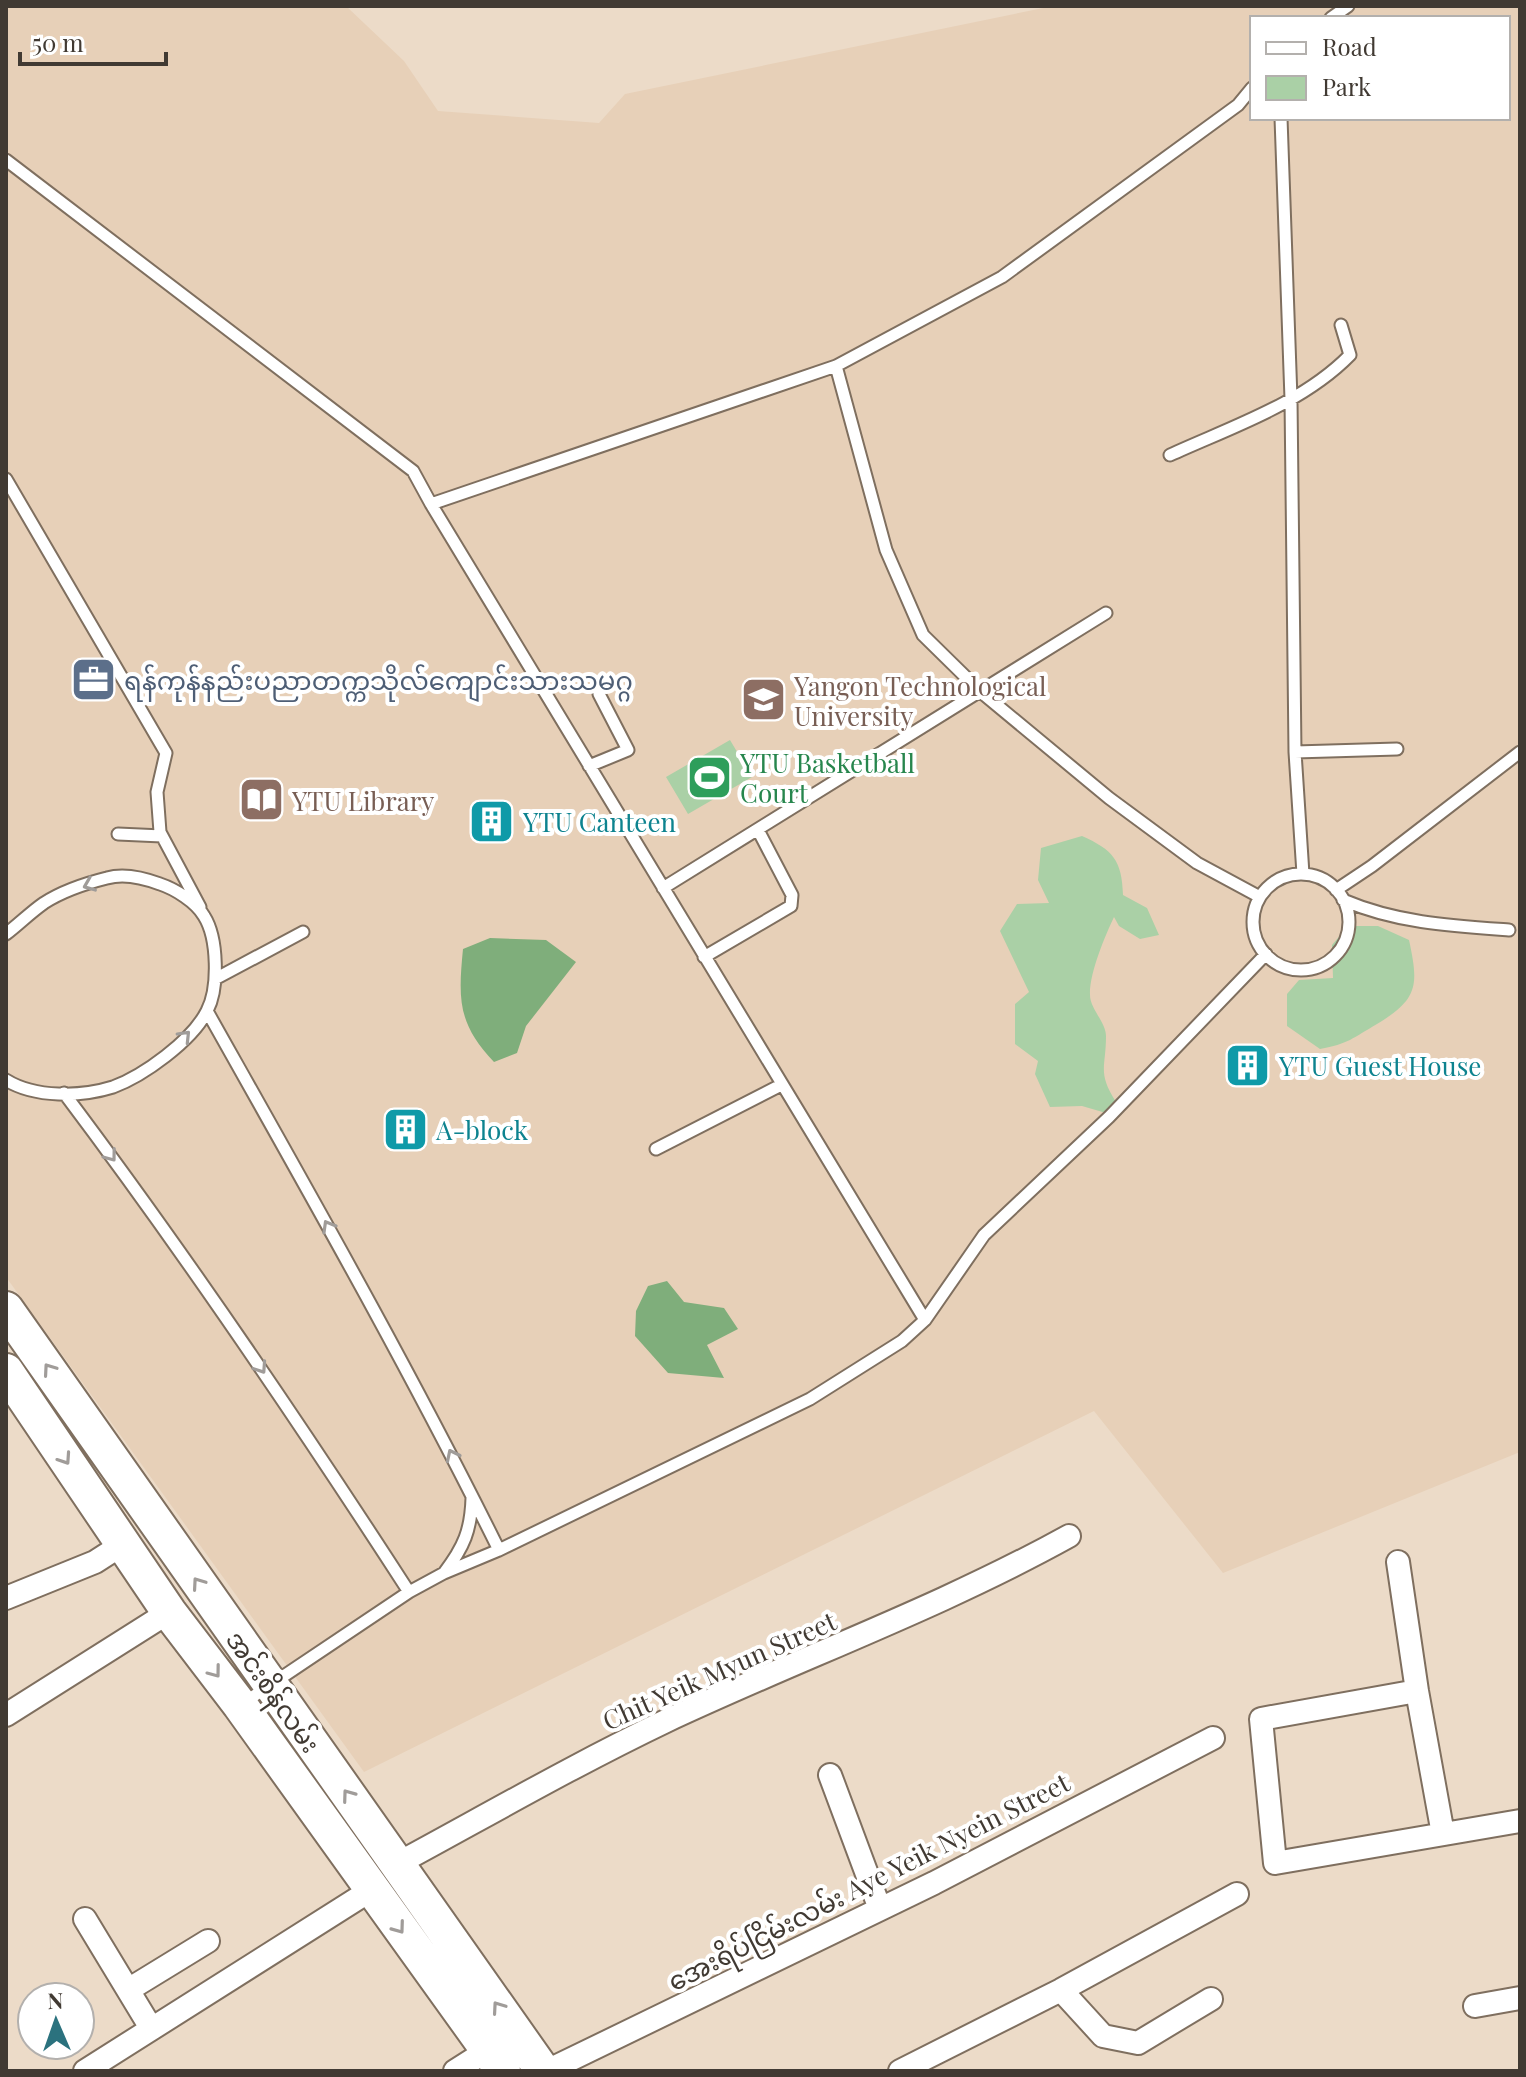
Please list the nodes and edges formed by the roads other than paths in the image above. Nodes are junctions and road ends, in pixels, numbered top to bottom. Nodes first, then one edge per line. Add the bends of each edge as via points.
1 (1250, 90) edge
2 (1281, 120) edge
3 (6, 160) edge
4 (1341, 325) dead end
5 (836, 366) junction
6 (1291, 399) junction
7 (1170, 455) dead end
8 (6, 479) edge
9 (431, 504) junction
10 (1106, 613) dead end
11 (981, 692) junction
12 (599, 694) dead end
13 (1397, 749) dead end
14 (1295, 752) junction
15 (1520, 752) edge
16 (589, 766) junction
17 (758, 830) junction
18 (118, 834) dead end
19 (162, 836) junction
20 (1303, 874) junction
21 (663, 888) junction
22 (1340, 895) junction
23 (1260, 897) junction
24 (204, 915) junction
25 (1509, 930) dead end
26 (303, 932) dead end
27 (6, 934) edge
28 (1266, 954) junction
29 (704, 957) junction
30 (215, 979) junction
31 (207, 1011) junction
32 (6, 1080) edge
33 (781, 1085) junction
34 (64, 1093) junction
35 (656, 1149) dead end
36 (6, 1309) edge
37 (925, 1320) junction
38 (6, 1371) edge
39 (472, 1496) junction
40 (1069, 1536) dead end
41 (123, 1544) junction
42 (499, 1550) junction
43 (1398, 1562) dead end
44 (444, 1573) junction
45 (409, 1592) junction
46 (6, 1598) edge
47 (169, 1612) junction
48 (268, 1684) junction
49 (1417, 1691) junction
50 (240, 1705) junction
51 (6, 1715) edge
52 (1213, 1738) dead end
53 (830, 1775) dead end
54 (1520, 1821) edge
55 (1443, 1834) junction
56 (397, 1864) junction
57 (371, 1890) junction
58 (1237, 1894) dead end
59 (880, 1909) junction
60 (85, 1919) dead end
61 (208, 1941) dead end
62 (128, 1990) junction
63 (1061, 1990) junction
64 (1520, 1998) edge
65 (1211, 1999) dead end
66 (1475, 2006) dead end
67 (151, 2028) junction
68 (496, 2061) edge
69 (85, 2071) edge
70 (455, 2071) edge
71 (545, 2071) edge
72 (900, 2071) edge

1 - 5 lane via 1238,105 1002,277
2 - 6 lane
3 - 9 lane via 413,471
4 - 6 lane via 1350,355 1332,374
5 - 9 lane
5 - 11 lane via 886,550 923,635
6 - 7 lane
6 - 14 lane
8 - 19 lane via 166,753 157,792
9 - 16 lane
10 - 11 lane
11 - 17 lane
11 - 23 lane via 1197,863
12 - 16 lane via 628,750
13 - 14 lane
14 - 20 lane
15 - 22 lane
16 - 21 lane
17 - 21 lane
17 - 29 lane via 792,895 791,906
18 - 19 lane
19 - 24 lane
20 - 22 lane via 1327,882
20 - 23 lane via 1279,880
21 - 29 lane
22 - 25 lane via 1370,911 1434,925
22 - 28 lane via 1349,924 1334,957 1299,970
23 - 28 lane via 1253,920
24 -> 27 lane via 173,889 142,877 109,876 46,902
24 - 30 lane via 214,944
26 - 30 lane
28 - 37 lane via 1109,1117 984,1235
29 - 33 lane
30 - 31 lane
34 -> 31 lane via 93,1093 124,1083 186,1037
39 -> 31 lane via 364,1288
32 - 34 lane via 19,1088
33 - 35 lane
33 - 37 lane
34 -> 45 lane via 153,1211
48 -> 36 main road, အင်းစိန်လမ်း
37 - 42 lane via 902,1341 810,1399
38 -> 41 main road, အင်းစိန်လမ်း
39 - 42 lane
39 - 44 lane via 471,1522 461,1551
40 - 56 street, Chit Yeik Myun Street via 910,1616 666,1721
41 - 46 street via 95,1562
41 - 47 main road, အင်းစိန်လမ်း
42 - 44 lane
43 - 49 street
44 - 45 lane
45 - 48 lane
47 -> 50 main road, အင်းစိန်လမ်း
47 - 51 street
48 - 50 lane
56 -> 48 main road, အင်းစိန်လမ်း
49 - 55 street
49 - 55 street via 1261,1719 1275,1863
50 - 57 main road, အင်းစိန်လမ်း
52 - 59 street, အေးရိပ်ငြိမ်းလမ်း Aye Yeik Nyein Street
53 - 59 street
54 - 55 street
71 -> 56 main road, အင်းစိန်လမ်း
57 - 67 street
57 -> 68 main road, အင်းစိန်လမ်း
58 - 63 street
59 - 71 street, အေးရိပ်ငြိမ်းလမ်း Aye Yeik Nyein Street
60 - 62 street
61 - 62 street
62 - 67 street
63 - 65 street via 1103,2036 1138,2043
63 - 72 street
64 - 66 street
67 - 69 street
68 - 70 street

